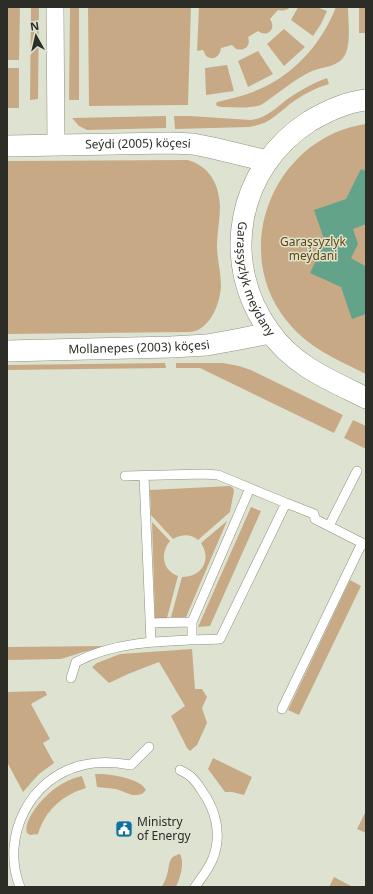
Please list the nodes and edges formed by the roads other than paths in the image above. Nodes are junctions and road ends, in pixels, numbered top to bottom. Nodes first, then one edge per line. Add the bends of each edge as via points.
1 (55, 7) edge
2 (366, 100) edge
3 (7, 146) edge
4 (56, 146) junction
5 (267, 161) junction
6 (270, 333) junction
7 (7, 351) edge
8 (366, 398) edge
9 (357, 471) dead end
10 (125, 476) dead end
11 (144, 476) junction
12 (250, 488) junction
13 (286, 502) junction
14 (329, 526) junction
15 (364, 544) edge
16 (192, 622) junction
17 (150, 623) junction
18 (192, 640) junction
19 (151, 642) junction
20 (71, 678) dead end
21 (282, 709) dead end
22 (149, 746) dead end
23 (180, 770) dead end
24 (20, 887) edge
25 (194, 887) edge

1 - 4 street
2 - 5 street, Garaşsyzlyk meýdany via 340,106 299,128
3 - 4 street, Seýdi (2005) köçesi
4 - 5 street, Seýdi (2005) köçesi via 193,144
5 - 6 street, Garaşsyzlyk meýdany via 247,202 242,224 241,247 248,292
6 - 7 street, Mollanepes (2003) köçesi via 207,345 171,348
6 - 8 street, Garaşsyzlyk meýdany via 303,365
9 - 14 lane
10 - 11 lane
11 - 12 lane via 218,475
11 - 17 lane
12 - 13 lane
12 - 16 lane
13 - 14 lane via 314,514 315,519
13 - 18 lane via 220,639
14 - 15 lane
15 - 21 lane
16 - 17 lane
16 - 18 lane
17 - 19 lane
18 - 19 lane
19 - 20 lane via 106,650 81,659 76,662
22 - 24 lane via 131,765 94,762 81,765 58,774 39,790 24,810 16,834 13,859
23 - 25 lane via 190,776 209,800 217,828 218,843 213,859

